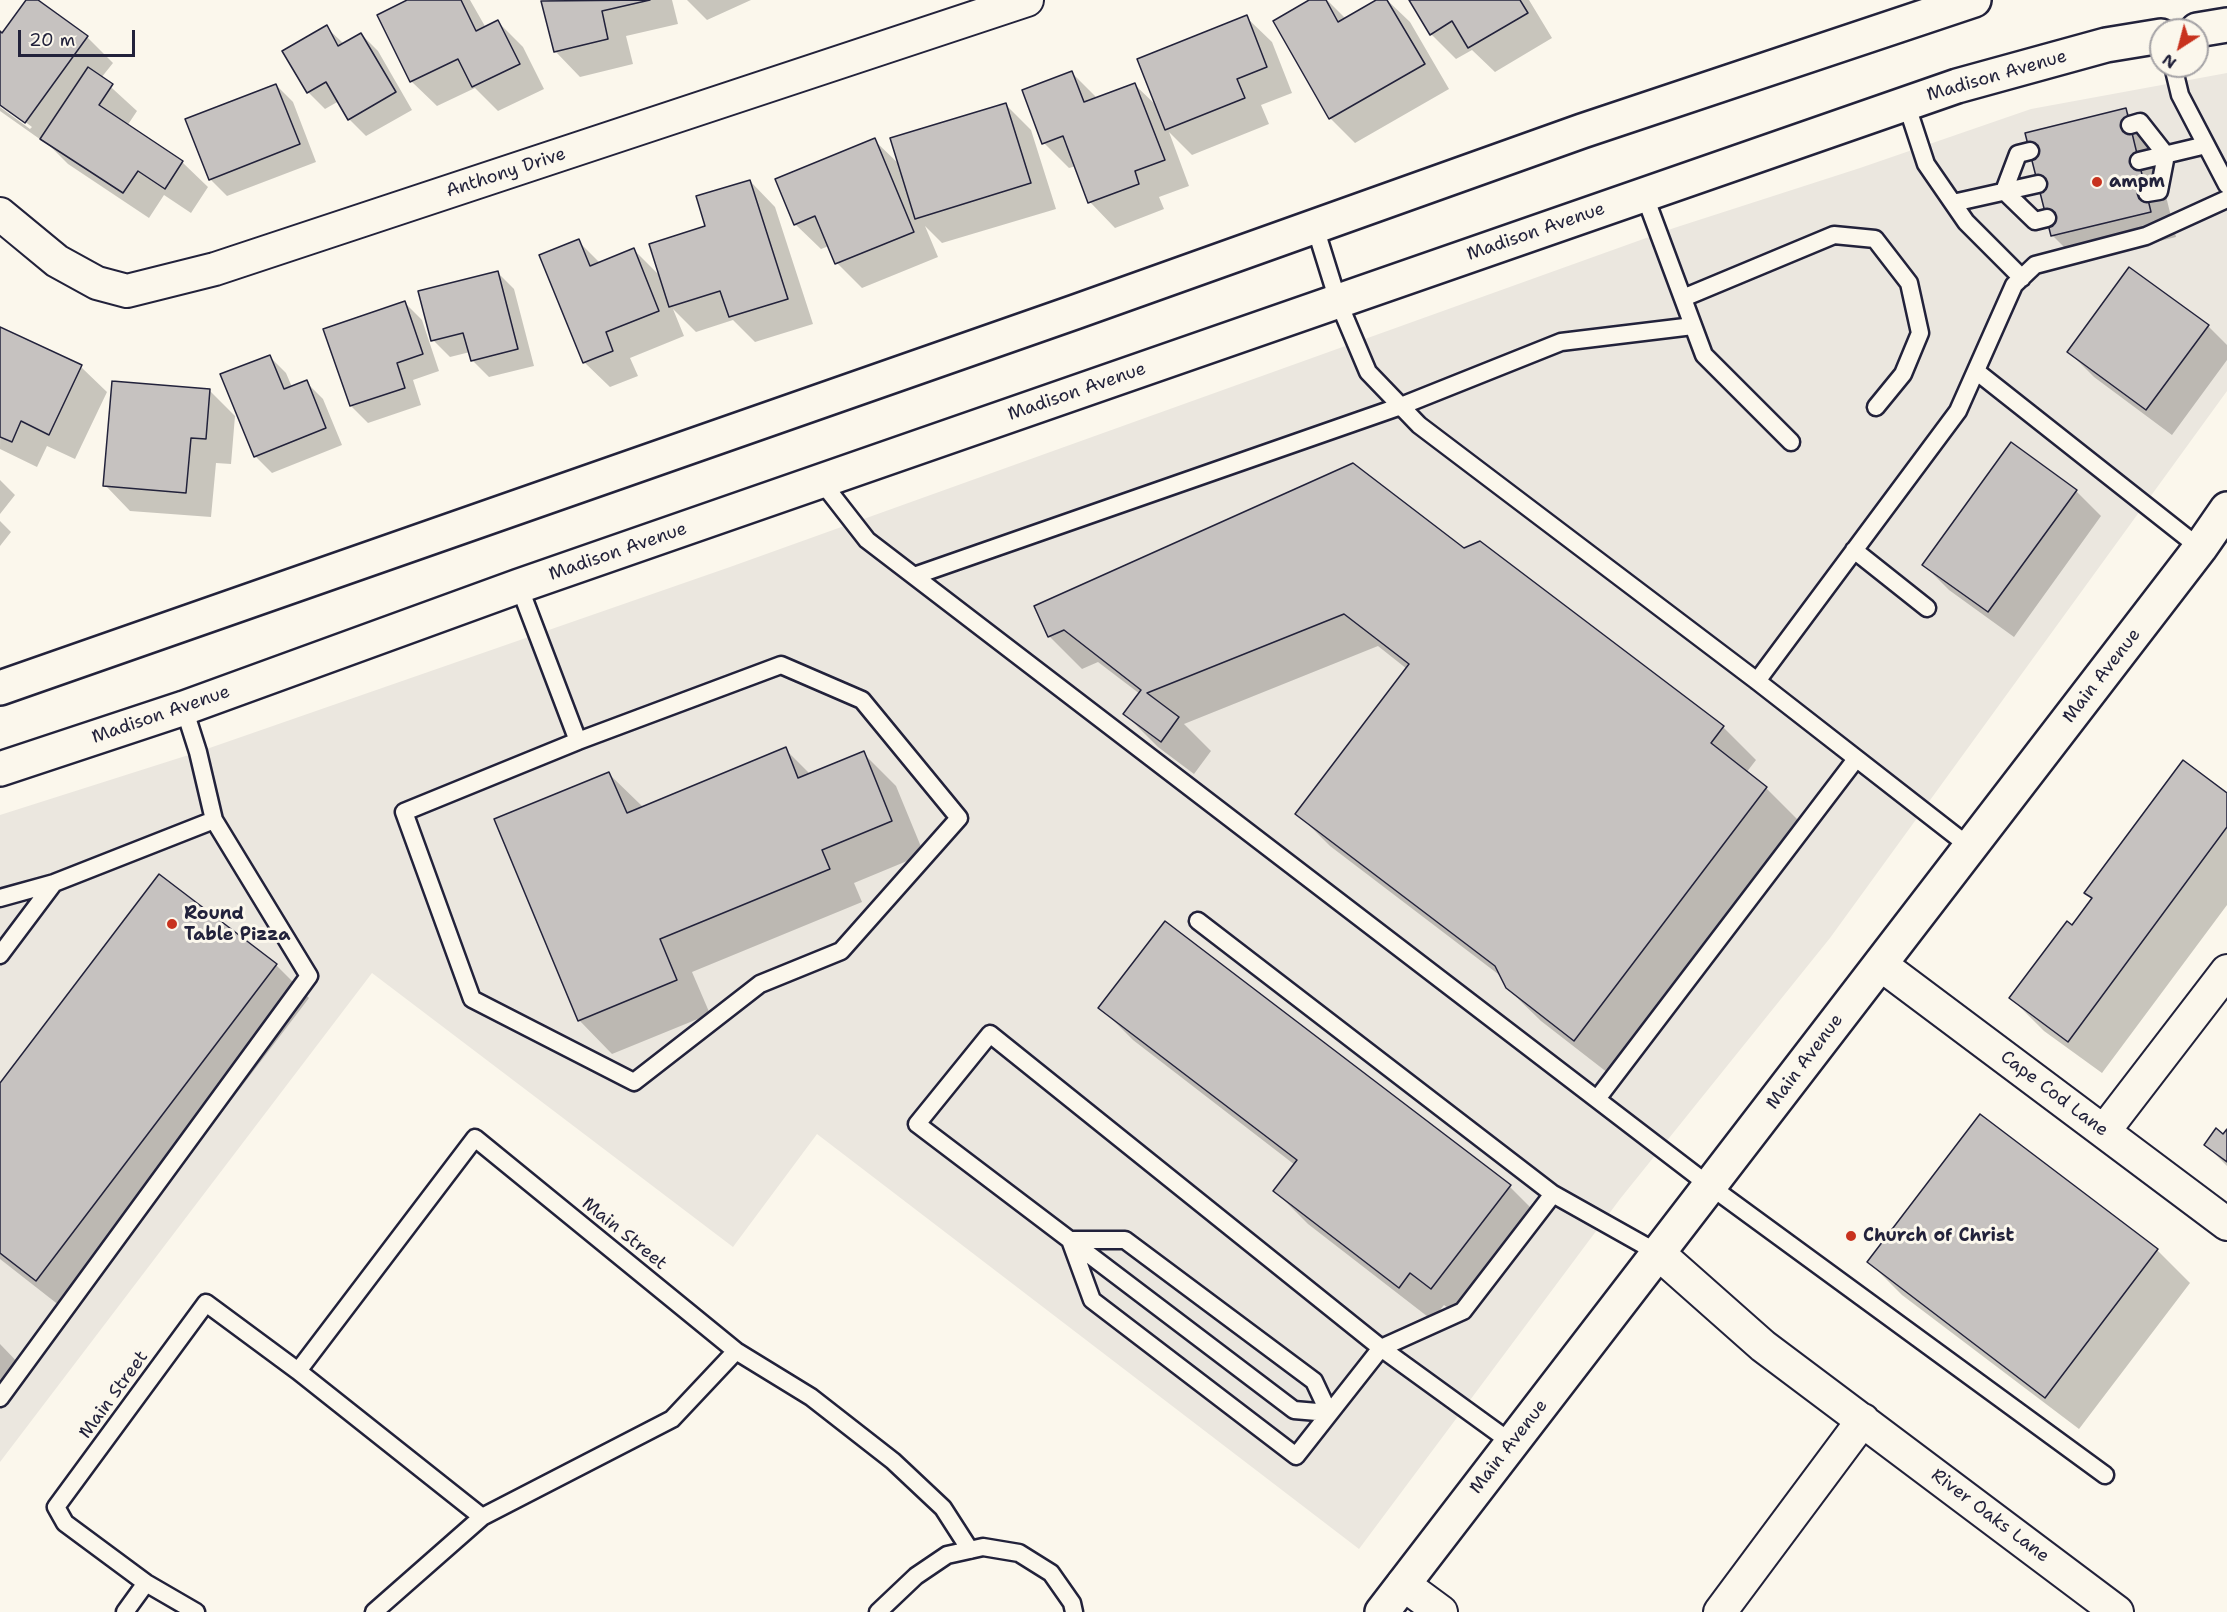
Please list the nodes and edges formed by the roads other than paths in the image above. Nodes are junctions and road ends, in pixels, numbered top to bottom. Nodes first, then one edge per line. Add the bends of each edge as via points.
1 (1027, 0) edge
2 (1974, 0) edge
3 (2227, 25) edge
4 (2209, 28) edge
5 (2149, 38) edge
6 (2176, 78) edge
7 (1906, 103) junction
8 (2130, 125) dead end
9 (2206, 145) junction
10 (2030, 151) dead end
11 (2166, 155) junction
12 (2139, 161) dead end
13 (2038, 184) dead end
14 (2227, 185) edge
15 (2004, 191) junction
16 (2147, 193) dead end
17 (1644, 194) junction
18 (2227, 199) edge
19 (1953, 203) junction
20 (0, 214) edge
21 (2047, 218) dead end
22 (1315, 227) junction
23 (2022, 278) junction
24 (1683, 298) junction
25 (1338, 301) junction
26 (1693, 326) junction
27 (1976, 371) junction
28 (1401, 406) junction
29 (1876, 407) dead end
30 (1791, 442) dead end
31 (821, 481) junction
32 (2227, 510) edge
33 (2200, 548) junction
34 (1854, 550) junction
35 (914, 576) junction
36 (519, 586) junction
37 (1927, 608) dead end
38 (1757, 681) junction
39 (0, 688) edge
40 (184, 708) junction
41 (578, 741) junction
42 (1856, 759) junction
43 (0, 769) edge
44 (214, 820) junction
45 (1970, 847) junction
46 (54, 883) junction
47 (0, 898) edge
48 (1198, 921) dead end
49 (0, 955) edge
50 (1880, 964) junction
51 (2227, 971) edge
52 (1597, 1099) junction
53 (2104, 1131) junction
54 (1710, 1186) junction
55 (1553, 1194) junction
56 (2227, 1224) edge
57 (1070, 1240) junction
58 (1658, 1253) junction
59 (1381, 1348) junction
60 (736, 1351) junction
61 (298, 1371) junction
62 (0, 1398) edge
63 (1329, 1413) junction
64 (1863, 1420) junction
65 (1512, 1443) junction
66 (2105, 1475) dead end
67 (482, 1517) junction
68 (970, 1550) junction
69 (146, 1583) junction
70 (1404, 1584) junction
71 (125, 1612) edge
72 (196, 1612) edge
73 (374, 1612) edge
74 (878, 1612) edge
75 (1074, 1612) edge
76 (1382, 1612) edge
77 (1441, 1612) edge
78 (1720, 1612) edge
79 (2117, 1612) edge

1 - 20 street, Anthony Drive via 226,266 127,291 97,283 57,261
2 - 22 main road via 1582,131
3 - 4 main road
5 - 7 main road, Madison Avenue via 2084,51
6 - 9 lane via 2180,95
7 - 17 main road, Madison Avenue
7 - 19 lane via 1926,164
8 - 11 lane via 2140,122
9 - 11 lane
9 - 14 lane
10 - 15 lane via 2018,154
11 - 12 lane
11 - 16 lane via 2159,191
13 - 15 lane
15 - 19 lane
15 - 21 lane via 2035,221
17 - 24 lane
17 - 25 main road, Madison Avenue
18 - 23 lane via 2146,236 2036,265
19 - 23 lane via 1966,222
22 - 25 lane
22 - 39 main road
23 - 27 lane via 2014,285
24 - 26 lane
24 - 29 lane via 1834,235 1875,239 1909,283 1920,333 1904,374
25 - 28 lane via 1368,372
25 - 31 main road, Madison Avenue
26 - 28 lane via 1561,342
26 - 30 lane via 1704,356
27 - 33 lane
27 - 34 lane via 1958,411
28 - 35 lane
28 - 38 lane via 1419,425
31 - 35 lane via 867,540
31 - 36 main road, Madison Avenue
32 - 33 main road, Main Avenue
33 - 45 main road, Main Avenue
34 - 37 lane
34 - 38 lane
35 - 52 lane
36 - 40 main road, Madison Avenue
36 - 41 lane
38 - 42 lane
40 - 43 main road, Madison Avenue
40 - 44 lane
41 - 41 lane via 404,812 472,999 634,1082 759,984 841,951 959,818 862,700 781,665
42 - 45 lane
42 - 52 lane
44 - 46 lane
44 - 62 lane via 309,976
45 - 50 main road, Main Avenue
46 - 47 lane
46 - 49 lane
48 - 55 lane
50 - 53 street, Cape Cod Lane
50 - 54 main road, Main Avenue
51 - 53 street
52 - 54 lane
53 - 56 street, Cape Cod Lane
54 - 58 main road, Main Avenue
54 - 66 lane
55 - 58 lane
55 - 59 lane via 1463,1311
57 - 59 lane via 917,1124 990,1034
57 - 63 lane via 1294,1410
57 - 63 lane via 1125,1240 1314,1381
57 - 63 lane via 1092,1300 1296,1456
58 - 64 street, River Oaks Lane via 1763,1346
58 - 65 main road, Main Avenue
59 - 63 lane
59 - 65 lane
60 - 61 lane, Main Street via 476,1138
60 - 67 lane via 672,1419
60 - 68 lane via 811,1397 893,1461 943,1508
61 - 67 lane, Main Street
61 - 69 lane, Main Street via 206,1303 56,1507 65,1523
64 - 78 street
64 - 79 street, River Oaks Lane
65 - 70 main road, Main Avenue
67 - 73 lane
68 - 74 lane via 946,1555 916,1576
68 - 75 lane via 983,1547 1019,1553 1050,1573 1072,1603
69 - 71 lane
69 - 72 lane, Main Street
70 - 76 main road, Main Avenue
70 - 77 street

